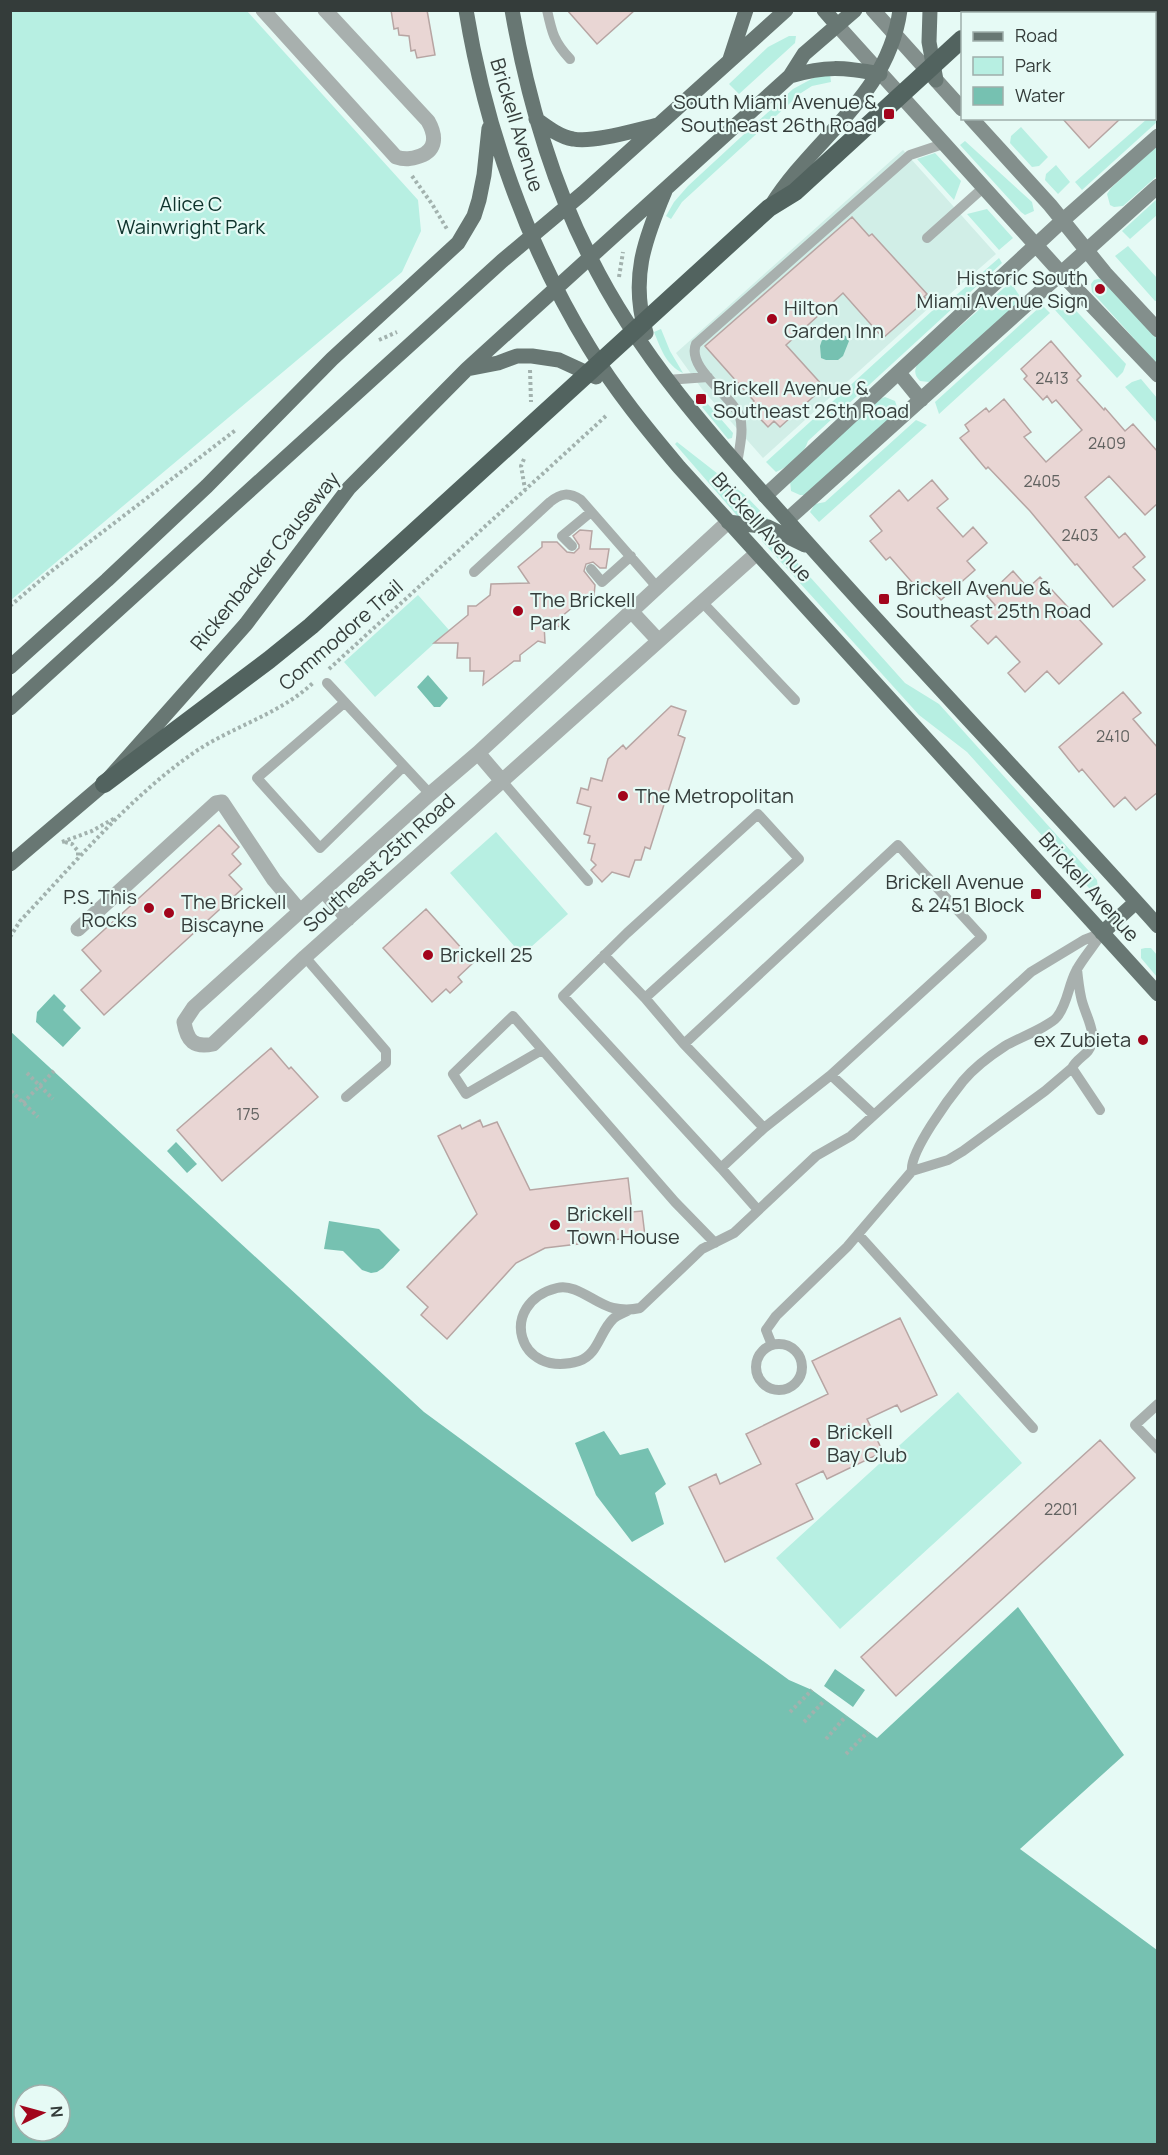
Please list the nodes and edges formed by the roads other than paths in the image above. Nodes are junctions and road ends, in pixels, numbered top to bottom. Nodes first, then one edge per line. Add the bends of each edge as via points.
1 (263, 10) edge
2 (325, 10) edge
3 (466, 10) edge
4 (547, 10) edge
5 (746, 10) edge
6 (786, 10) edge
7 (824, 10) edge
8 (855, 10) edge
9 (873, 10) edge
10 (900, 10) edge
11 (930, 10) edge
12 (514, 12) edge
13 (837, 26) junction
14 (961, 41) edge
15 (570, 59) dead end
16 (729, 62) junction
17 (879, 74) junction
18 (790, 76) junction
19 (936, 80) junction
20 (961, 107) edge
21 (490, 116) junction
22 (536, 119) junction
23 (973, 120) edge
24 (658, 125) junction
25 (1158, 136) edge
26 (943, 144) junction
27 (668, 186) junction
28 (1158, 186) edge
29 (983, 188) junction
30 (566, 207) junction
31 (769, 208) junction
32 (1062, 221) junction
33 (532, 234) junction
34 (927, 237) dead end
35 (1036, 246) junction
36 (1087, 249) junction
37 (589, 257) junction
38 (1061, 273) junction
39 (556, 287) junction
40 (1158, 330) edge
41 (656, 363) junction
42 (467, 369) junction
43 (899, 373) junction
44 (1158, 375) edge
45 (708, 377) junction
46 (667, 380) junction
47 (615, 387) junction
48 (921, 400) junction
49 (737, 464) junction
50 (765, 496) junction
51 (591, 512) junction
52 (787, 520) junction
53 (728, 522) junction
54 (572, 546) dead end
55 (811, 548) junction
56 (757, 553) junction
57 (631, 556) junction
58 (591, 569) dead end
59 (474, 572) dead end
60 (657, 586) junction
61 (702, 602) junction
62 (631, 610) junction
63 (658, 640) junction
64 (10, 667) edge
65 (322, 679) road end
66 (795, 700) dead end
67 (344, 703) junction
68 (10, 708) edge
69 (478, 753) junction
70 (404, 766) junction
71 (502, 780) junction
72 (104, 784) junction
73 (430, 794) junction
74 (10, 864) edge
75 (588, 881) dead end
76 (324, 891) junction
77 (1136, 902) junction
78 (301, 912) junction
79 (348, 919) junction
80 (1158, 926) edge
81 (78, 929) dead end
82 (1102, 933) junction
83 (604, 955) junction
84 (305, 957) junction
85 (1077, 969) junction
86 (1158, 994) edge
87 (645, 998) junction
88 (684, 1044) junction
89 (542, 1050) junction
90 (1072, 1068) junction
91 (831, 1075) junction
92 (346, 1096) dead end
93 (1100, 1110) dead end
94 (874, 1115) junction
95 (764, 1128) junction
96 (721, 1168) junction
97 (912, 1171) junction
98 (758, 1210) junction
99 (858, 1234) junction
100 (715, 1243) junction
101 (629, 1310) junction
102 (772, 1346) junction
103 (1158, 1404) edge
104 (1033, 1428) dead end
105 (1158, 1449) edge

1 - 2 street via 396,157 408,160 426,154 434,145 428,121
3 - 21 main road, Brickell Avenue
4 - 15 lane via 557,45
5 - 16 main road
6 - 16 main road
7 - 13 main road
8 - 13 main road, Rickenbacker Causeway
9 - 19 main road
10 - 31 main road via 891,47 875,80 787,180
11 - 19 main road via 929,42
12 - 22 main road, Brickell Avenue via 524,76
13 - 17 main road
13 - 18 main road, Rickenbacker Causeway via 804,54
14 - 31 highway via 795,192
16 - 24 main road
17 - 18 main road via 832,67
17 - 26 main road
18 - 27 main road, Rickenbacker Causeway
19 - 20 main road
21 - 33 main road, Brickell Avenue via 501,157
21 - 64 main road via 479,200 458,243 332,359 207,486
22 - 24 main road via 575,140
22 - 30 main road, Brickell Avenue
23 - 32 main road
24 - 30 main road
25 - 32 main road
26 - 29 main road
26 - 45 lane via 910,154 696,344 695,357
27 - 37 main road, Rickenbacker Causeway
27 - 41 main road via 644,243 638,280 641,316
28 - 36 main road
29 - 34 lane
29 - 35 main road
30 - 33 main road
30 - 37 main road, Brickell Avenue
31 - 72 highway via 298,638
32 - 35 main road
32 - 36 main road
33 - 39 main road, Brickell Avenue
33 - 68 main road
35 - 38 main road
35 - 43 main road
36 - 38 main road
36 - 40 main road
37 - 39 main road, Rickenbacker Causeway
37 - 41 main road, Brickell Avenue via 629,326
38 - 44 main road
38 - 48 main road
39 - 42 main road, Rickenbacker Causeway
39 - 47 main road, Brickell Avenue
41 - 46 main road, Brickell Avenue
42 - 47 main road via 517,356 547,357
42 - 72 main road, Rickenbacker Causeway via 349,488 246,624
43 - 48 main road
43 - 50 main road
45 - 46 lane
45 - 49 lane via 740,419
46 - 49 main road, Brickell Avenue
47 - 53 main road, Brickell Avenue via 647,430
48 - 52 main road
49 - 50 main road, Brickell Avenue
50 - 52 main road, Brickell Avenue
51 - 54 lane via 562,536
51 - 57 lane
51 - 59 lane via 581,500 562,494
52 - 55 main road, Brickell Avenue
53 - 55 main road via 768,527
53 - 56 main road, Brickell Avenue
53 - 60 street, Southeast 25th Road
55 - 77 main road, Brickell Avenue
56 - 61 street, Southeast 25th Road
56 - 82 main road, Brickell Avenue
57 - 58 lane via 602,582
57 - 60 lane
60 - 62 street, Southeast 25th Road
61 - 63 street, Southeast 25th Road
61 - 66 lane
62 - 63 street
62 - 69 street, Southeast 25th Road
63 - 71 street, Southeast 25th Road
65 - 67 lane
67 - 70 lane
67 - 70 lane via 257,778 320,848
69 - 71 street
69 - 73 street, Southeast 25th Road
70 - 73 lane
71 - 75 lane
71 - 79 street, Southeast 25th Road
72 - 74 main road, Rickenbacker Causeway
73 - 76 street, Southeast 25th Road
76 - 78 street, Southeast 25th Road
76 - 79 street
77 - 80 main road, Brickell Avenue
77 - 82 main road
78 - 81 street via 274,880 222,802 216,803
78 - 84 street, Southeast 25th Road via 194,1007 184,1022 189,1040 195,1045 213,1044
79 - 84 street, Southeast 25th Road
82 - 85 lane
82 - 86 main road, Brickell Avenue
82 - 94 lane via 1084,939 1031,972
83 - 87 lane
83 - 87 lane via 758,814 799,858
83 - 96 lane via 563,996
84 - 92 lane via 386,1051 386,1063
85 - 90 lane via 1092,1039
85 - 97 lane via 1056,1019 1005,1046 964,1080 918,1149
87 - 88 lane
88 - 91 lane via 898,845 982,937
88 - 95 lane
89 - 89 lane via 466,1094 453,1074 513,1016
89 - 100 lane
90 - 93 lane
90 - 97 lane via 963,1152 948,1161
91 - 94 lane
91 - 95 lane
94 - 98 lane via 851,1136 816,1156
95 - 96 lane
96 - 98 lane
97 - 99 lane
98 - 100 lane via 734,1233
99 - 102 lane via 776,1316 766,1330
99 - 104 lane
100 - 101 lane via 702,1249 640,1308
101 - 101 lane via 614,1318 597,1346 582,1360 549,1363 532,1355 524,1344 521,1326 525,1307 560,1287 575,1289 612,1308
102 - 102 lane via 760,1355 757,1370 764,1384 785,1389 801,1376 801,1361 794,1349 780,1344
103 - 105 lane via 1135,1425

